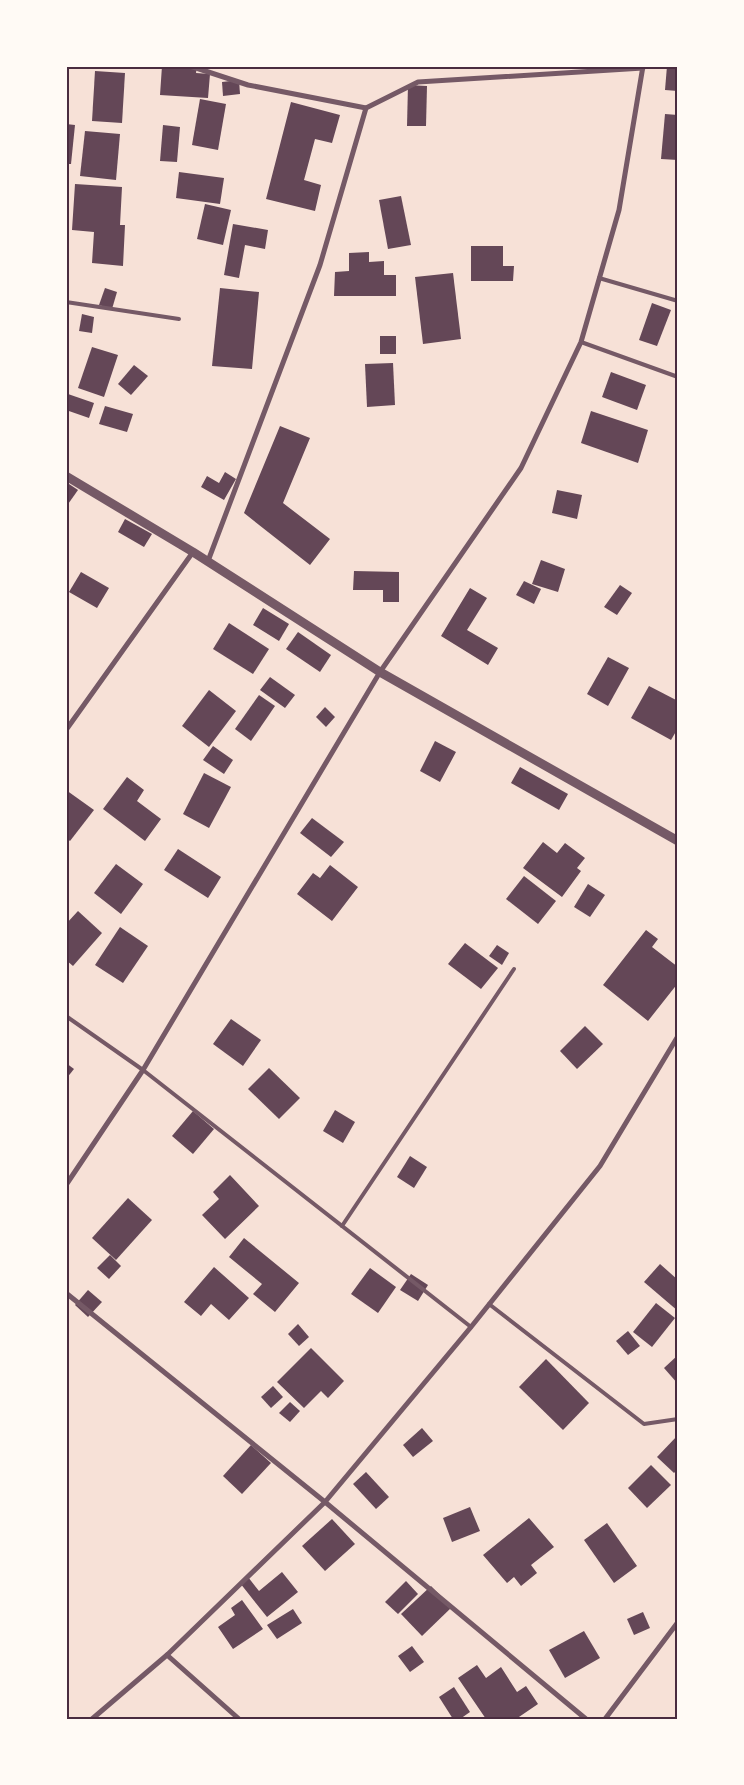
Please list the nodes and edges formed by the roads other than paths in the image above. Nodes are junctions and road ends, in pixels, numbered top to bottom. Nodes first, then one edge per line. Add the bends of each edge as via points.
1 (190, 66) edge
2 (643, 67) edge
3 (366, 108) junction
4 (599, 278) junction
5 (678, 301) edge
6 (66, 302) edge
7 (180, 319) dead end
8 (580, 342) junction
9 (678, 377) edge
10 (66, 476) edge
11 (193, 552) junction
12 (208, 561) junction
13 (380, 672) junction
14 (66, 730) edge
15 (678, 841) edge
16 (514, 969) dead end
17 (66, 1016) edge
18 (678, 1036) edge
19 (143, 1070) junction
20 (66, 1185) edge
21 (342, 1226) junction
22 (66, 1293) edge
23 (489, 1304) junction
24 (471, 1327) junction
25 (678, 1419) edge
26 (325, 1502) junction
27 (678, 1622) edge
28 (168, 1655) junction
29 (92, 1719) edge
30 (240, 1719) edge
31 (586, 1719) edge
32 (605, 1719) edge

1 - 3 street via 248,85
2 - 3 street via 418,82
2 - 4 street via 619,210
3 - 12 street via 320,265
4 - 5 lane
4 - 8 street
6 - 7 lane
8 - 9 lane
8 - 13 street via 521,468
10 - 11 street
11 - 12 street
11 - 14 street
12 - 13 street
13 - 15 street
13 - 19 street
16 - 21 lane
17 - 19 lane
18 - 23 street via 600,1166
19 - 20 street
19 - 21 lane
21 - 24 lane
22 - 26 street
23 - 24 street
23 - 25 lane via 644,1424
24 - 26 street
26 - 28 street
26 - 31 street
27 - 32 street
28 - 29 street
28 - 30 street

